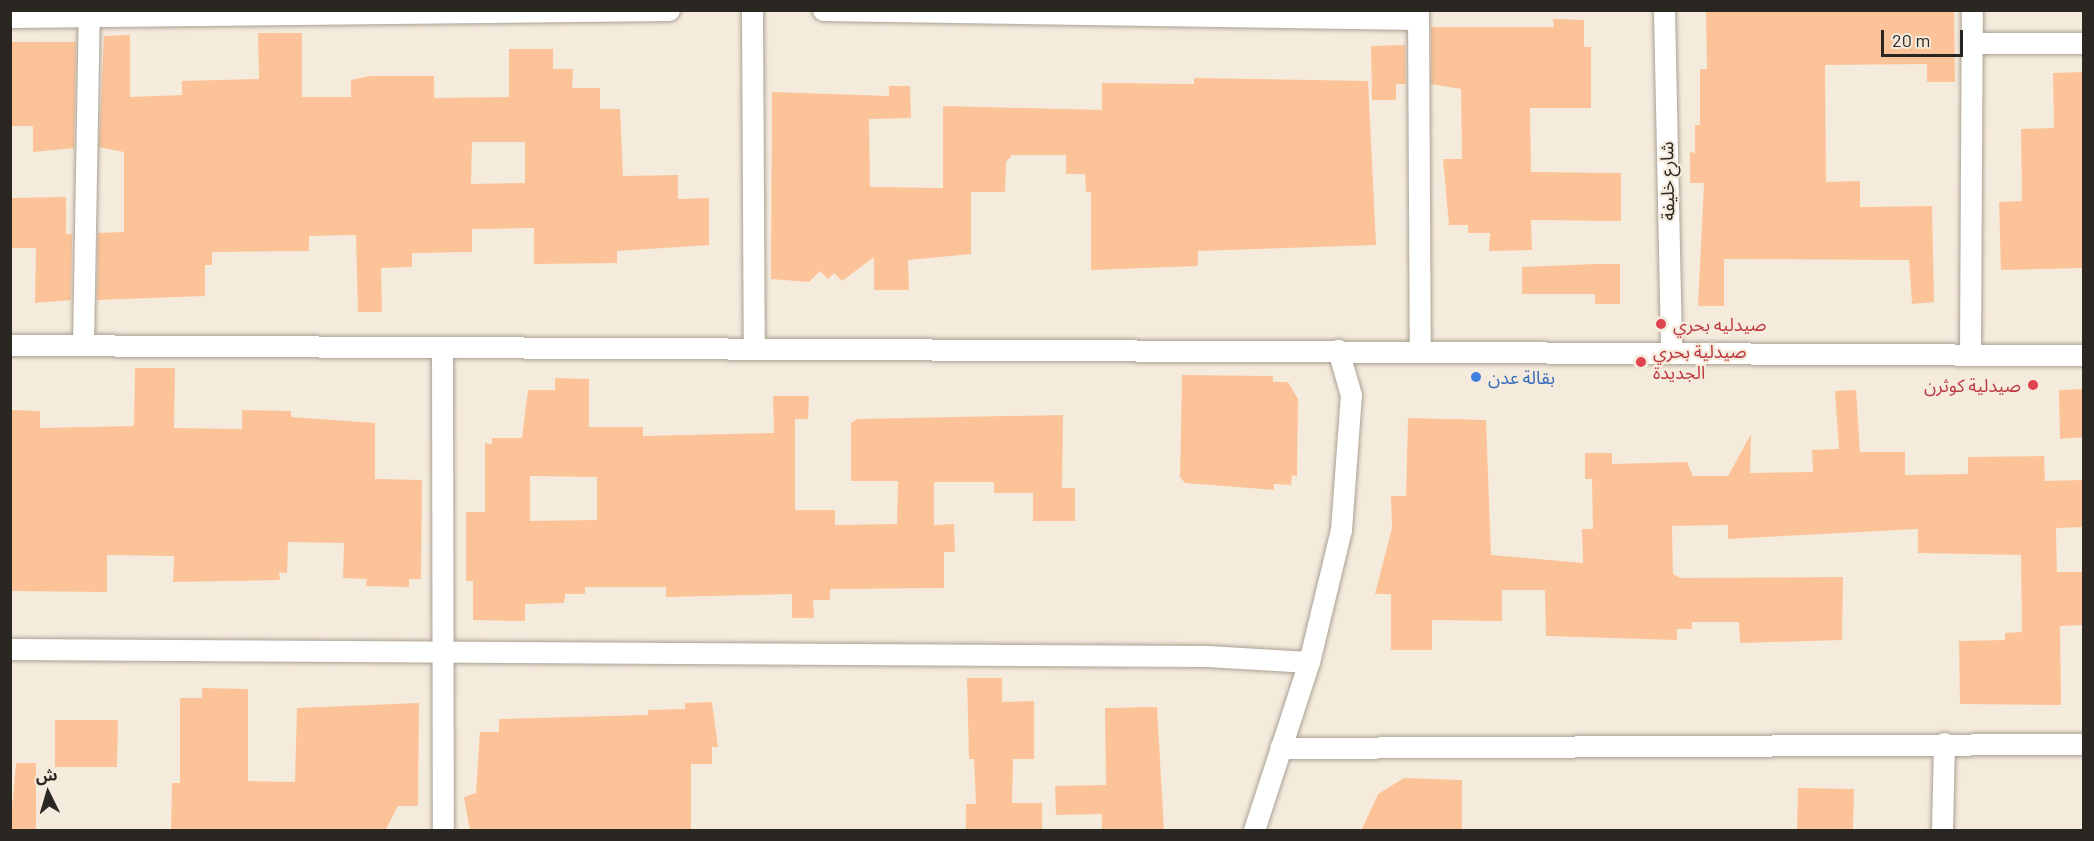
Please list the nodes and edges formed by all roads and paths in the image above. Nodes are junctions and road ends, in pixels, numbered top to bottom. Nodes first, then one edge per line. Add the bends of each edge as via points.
1 (669, 10) edge
2 (752, 10) edge
3 (823, 10) edge
4 (1664, 10) edge
5 (1972, 10) edge
6 (89, 14) edge
7 (1418, 15) edge
8 (10, 17) edge
9 (1971, 43) junction
10 (2084, 43) edge
11 (10, 345) edge
12 (82, 345) junction
13 (754, 346) junction
14 (442, 347) junction
15 (1338, 350) junction
16 (1420, 351) junction
17 (1671, 352) junction
18 (1970, 354) junction
19 (2084, 355) edge
20 (10, 649) edge
21 (442, 655) junction
22 (1309, 662) junction
23 (1944, 743) junction
24 (2084, 744) edge
25 (1280, 748) junction
26 (443, 831) edge
27 (1254, 831) edge
28 (1942, 831) edge

1 - 6 street
2 - 13 street
3 - 7 street
4 - 17 street, شارع خليفة
5 - 9 street
6 - 8 street
6 - 12 street
7 - 16 street
9 - 10 street
9 - 18 street
11 - 12 street
12 - 14 street
13 - 14 street
13 - 15 street
14 - 21 street
15 - 16 street
15 - 22 street via 1351,395 1350,458 1341,530
16 - 17 street
17 - 18 street
18 - 19 street
20 - 21 street
21 - 22 street via 1207,656
21 - 26 street
22 - 25 street
23 - 24 street
23 - 25 street
23 - 28 street
25 - 27 street

